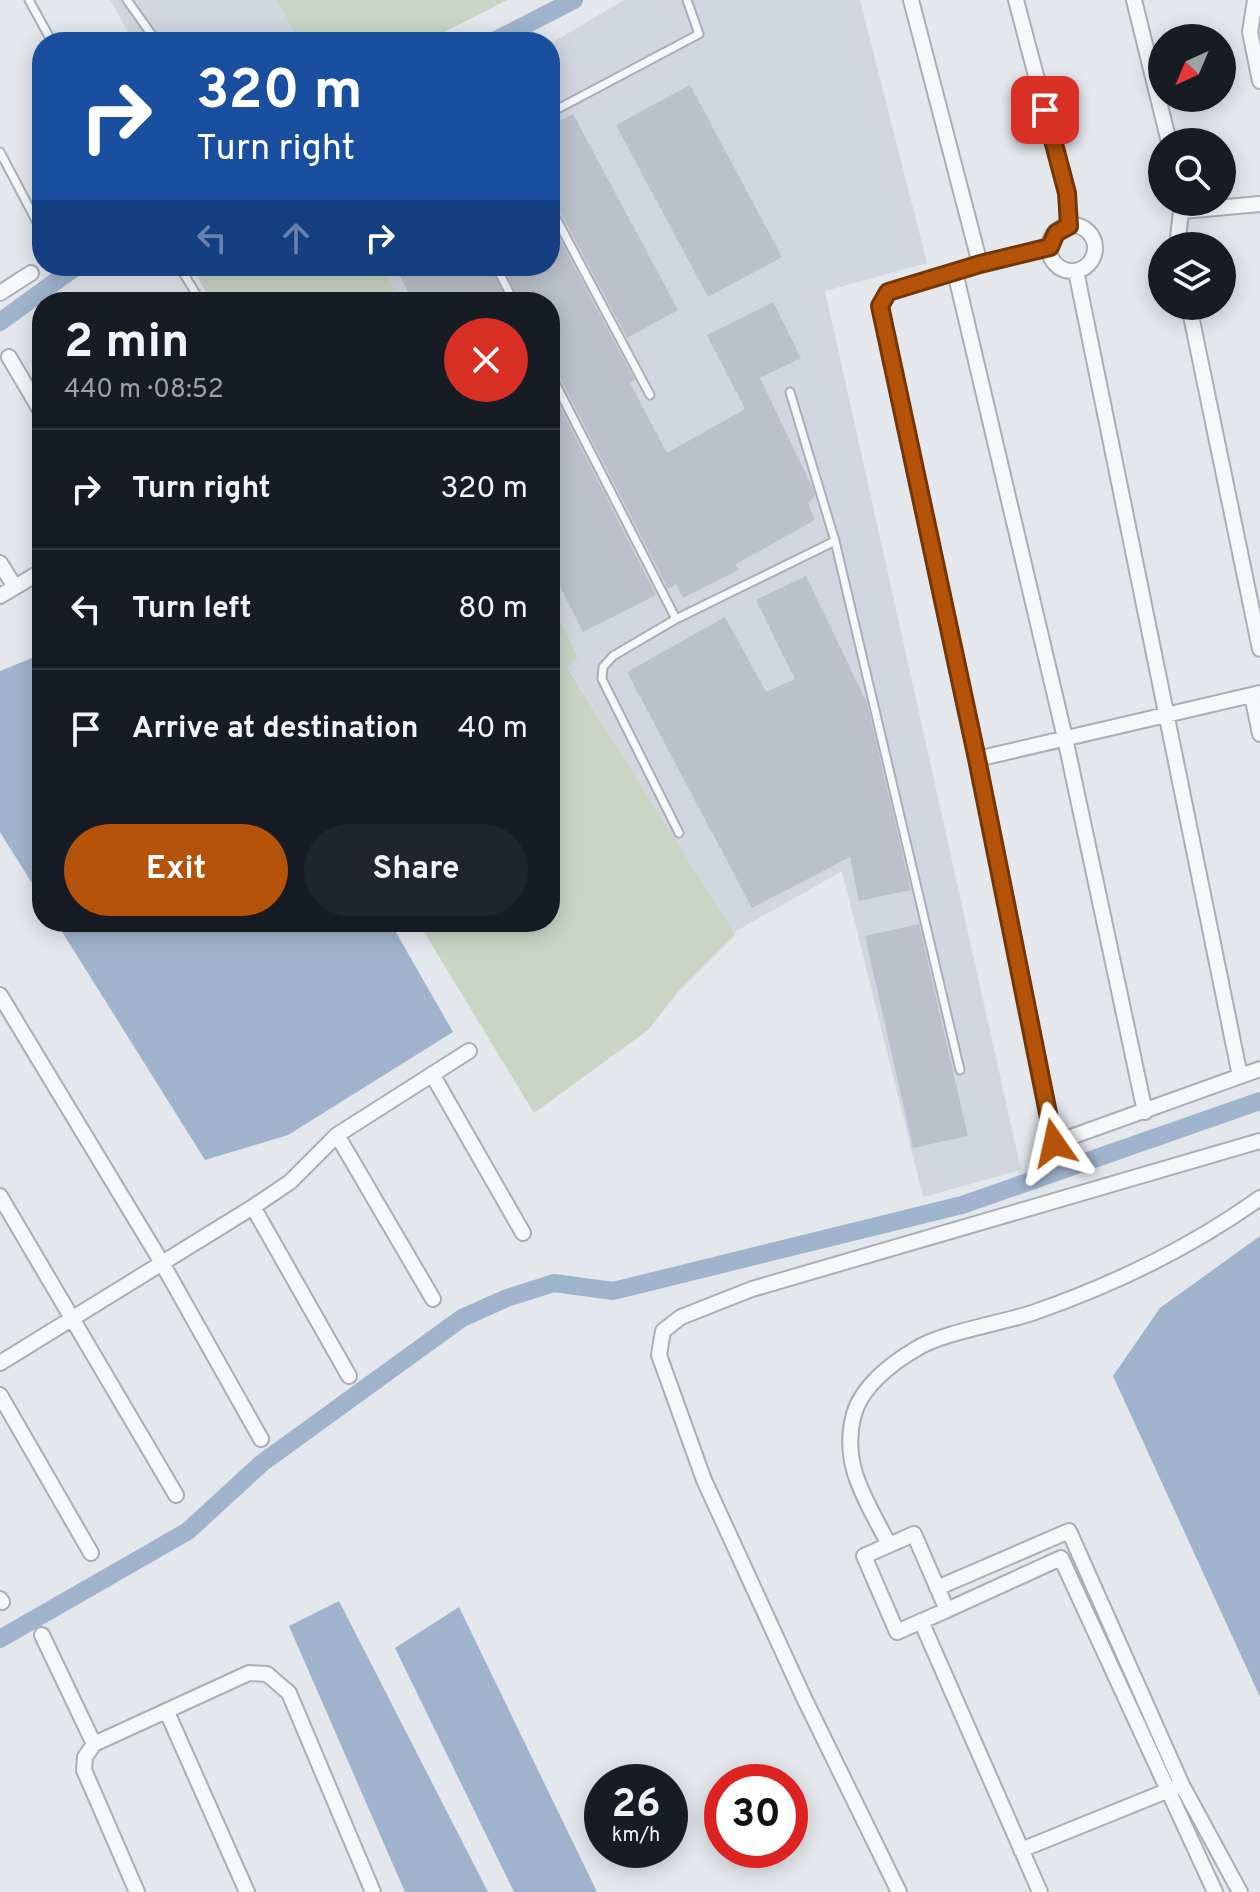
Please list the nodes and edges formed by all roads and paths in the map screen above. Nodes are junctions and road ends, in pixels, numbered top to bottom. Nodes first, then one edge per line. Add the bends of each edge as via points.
1 (29, 0) edge
2 (127, 0) edge
3 (687, 0) edge
4 (911, 0) edge
5 (1016, 0) edge
6 (1134, 0) edge
7 (1255, 0) edge
8 (47, 32) edge
9 (150, 32) edge
10 (1260, 81) edge
11 (560, 108) edge
12 (1166, 128) edge
13 (0, 152) edge
14 (1260, 204) edge
15 (1236, 205) edge
16 (32, 213) edge
17 (560, 226) edge
18 (1069, 226) junction
19 (1050, 247) junction
20 (980, 264) junction
21 (1076, 271) junction
22 (955, 272) junction
23 (31, 273) dead end
24 (0, 293) edge
25 (1192, 320) edge
26 (9, 357) dead end
27 (790, 392) dead end
28 (560, 393) edge
29 (650, 395) dead end
30 (32, 396) edge
31 (835, 541) junction
32 (0, 563) edge
33 (32, 577) edge
34 (15, 587) junction
35 (0, 596) edge
36 (676, 619) junction
37 (1260, 649) edge
38 (1256, 694) edge
39 (1167, 713) junction
40 (1260, 734) edge
41 (1065, 738) junction
42 (977, 759) junction
43 (679, 833) dead end
44 (0, 995) edge
45 (469, 1051) dead end
46 (1260, 1069) edge
47 (960, 1070) dead end
48 (432, 1074) junction
49 (1240, 1076) junction
50 (1145, 1112) junction
51 (337, 1135) junction
52 (1260, 1141) edge
53 (0, 1196) edge
54 (1260, 1198) edge
55 (253, 1207) junction
56 (523, 1233) dead end
57 (162, 1263) junction
58 (433, 1299) dead end
59 (74, 1319) junction
60 (0, 1363) edge
61 (349, 1376) dead end
62 (0, 1395) edge
63 (261, 1439) dead end
64 (176, 1495) dead end
65 (889, 1545) junction
66 (91, 1553) dead end
67 (1084, 1563) junction
68 (1065, 1568) junction
69 (937, 1588) junction
70 (947, 1610) junction
71 (921, 1621) junction
72 (42, 1635) dead end
73 (167, 1712) junction
74 (94, 1744) junction
75 (1175, 1788) junction
76 (1021, 1850) junction
77 (137, 1892) edge
78 (247, 1892) edge
79 (373, 1892) edge
80 (899, 1892) edge
81 (1040, 1892) edge
82 (1215, 1892) edge
83 (1240, 1892) edge

1 - 8 lane
2 - 9 lane
3 - 11 lane via 699,34
4 - 20 street
5 - 18 street via 1067,193
6 - 12 street
7 - 10 street via 1250,32
13 - 16 lane
14 - 15 street
17 - 29 lane
18 - 19 street via 1056,233
18 - 21 street via 1085,229 1094,242 1089,264
19 - 20 street
19 - 21 street via 1054,262
20 - 22 street
21 - 39 street
22 - 41 street
22 - 42 street via 888,292 880,306
23 - 24 street
25 - 37 street
26 - 30 street
27 - 31 lane
28 - 36 lane
31 - 36 lane
31 - 47 lane
32 - 34 street
33 - 34 street
34 - 35 street
36 - 43 lane via 613,656 603,667 602,679
38 - 39 street
38 - 40 street
39 - 41 street
39 - 49 street
41 - 42 street
41 - 50 street
42 - 50 street via 1054,1143
44 - 57 street
45 - 48 street
46 - 49 street
48 - 51 street
48 - 56 street
49 - 50 street
51 - 55 street via 290,1182
51 - 58 street
52 - 80 street via 752,1289 681,1317 663,1331 659,1355 704,1480
53 - 59 street
54 - 65 street via 1154,1265 1032,1313 919,1346 877,1377 855,1410 848,1449 855,1477
55 - 57 street
55 - 61 street
57 - 59 street
57 - 63 street
59 - 60 street
59 - 64 street
62 - 66 street
65 - 69 street via 914,1534
65 - 71 street via 864,1556 897,1632
67 - 68 street
67 - 69 street via 1069,1531
67 - 75 street
68 - 70 street via 1061,1558
68 - 75 street
69 - 70 street
70 - 71 street
71 - 76 street
72 - 74 street
73 - 74 street
73 - 78 street
73 - 79 street via 249,1673 267,1674 280,1683 289,1693
74 - 77 street via 84,1770
75 - 76 street
75 - 82 street
75 - 83 street
76 - 81 street

